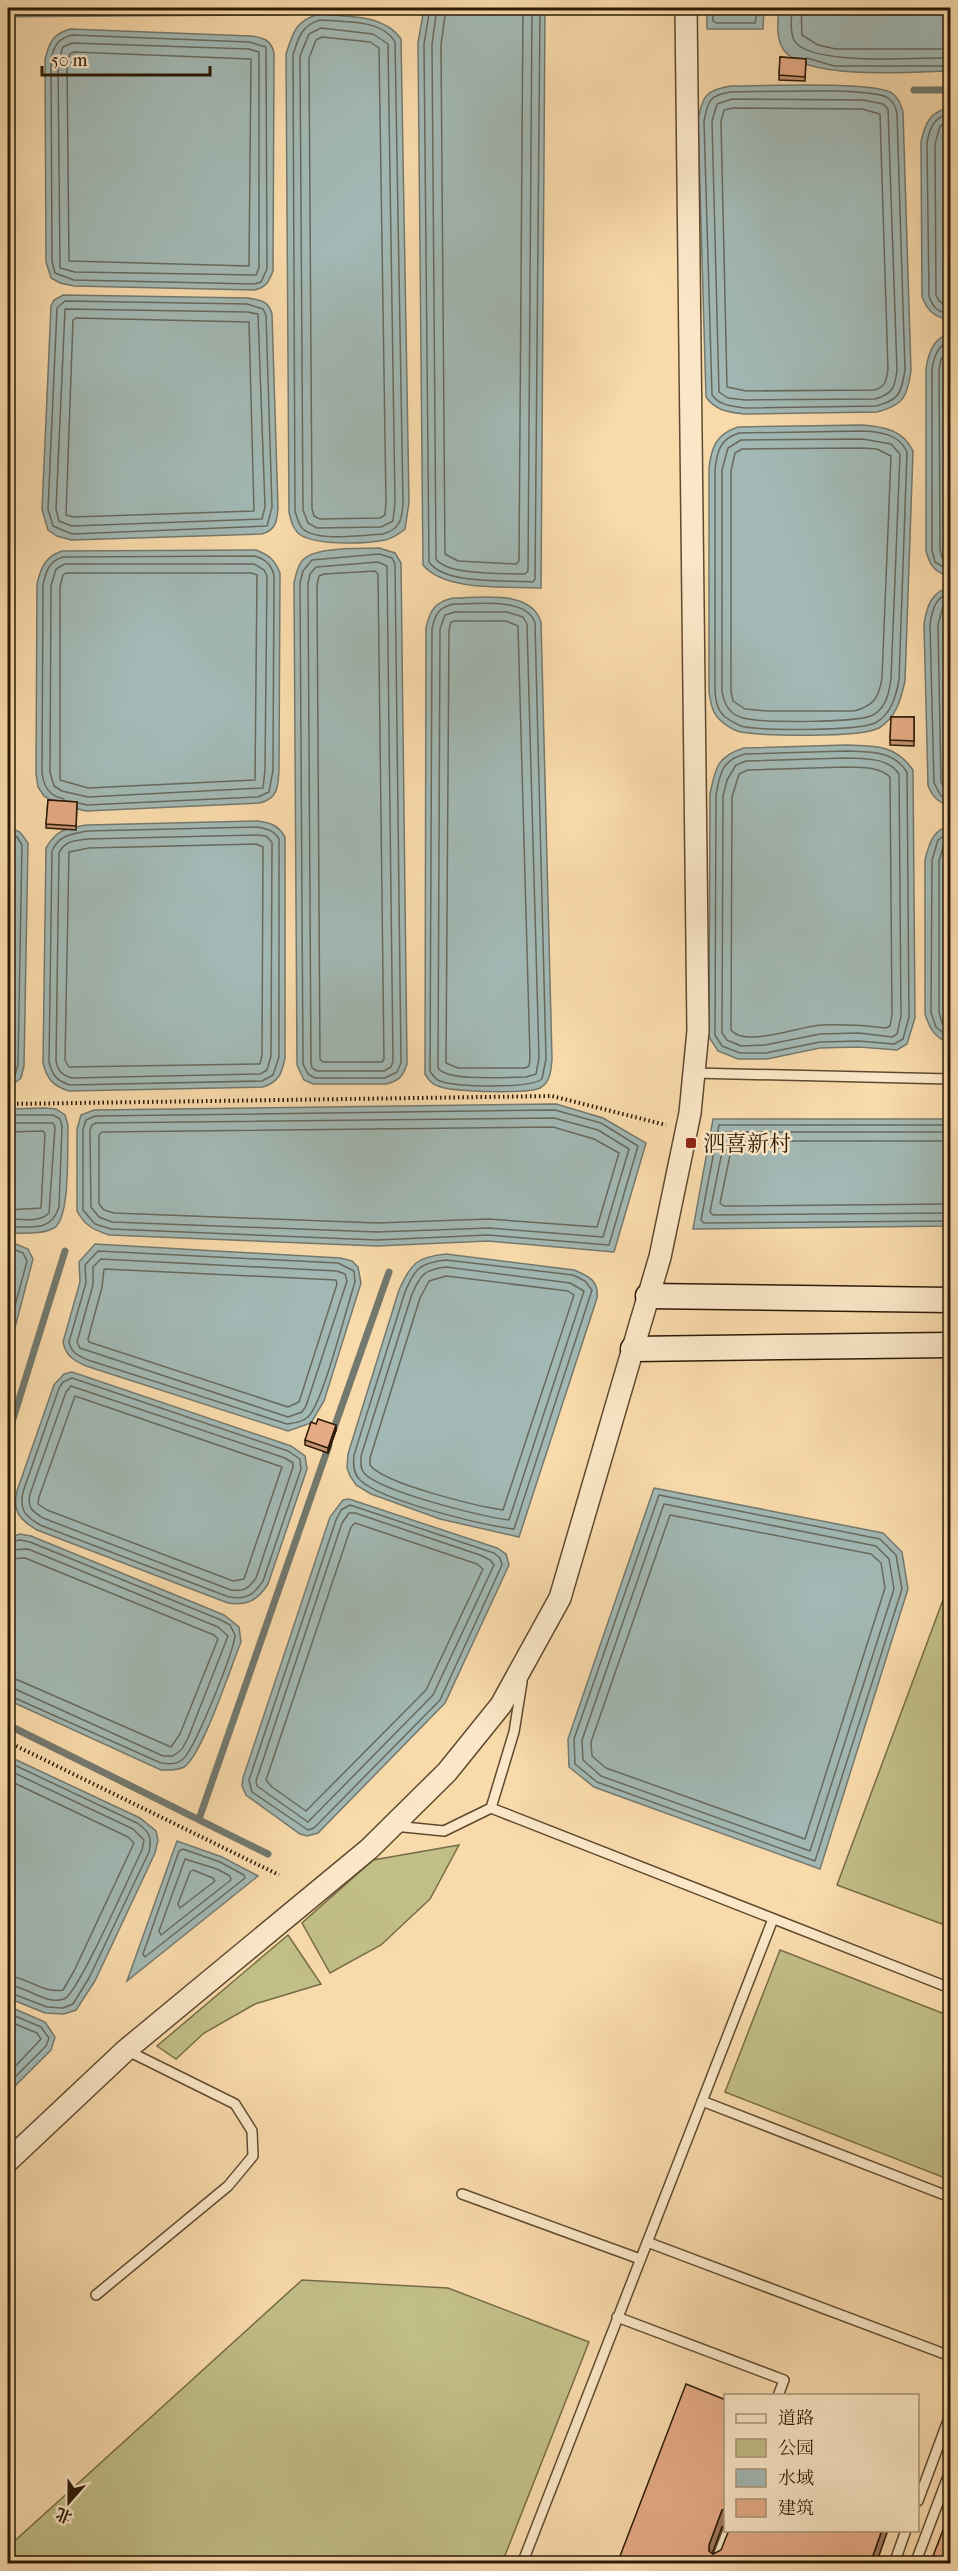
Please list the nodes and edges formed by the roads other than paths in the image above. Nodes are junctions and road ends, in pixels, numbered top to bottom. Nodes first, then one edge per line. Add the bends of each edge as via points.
1 (686, 8) edge
2 (694, 1073) junction
3 (951, 1079) edge
4 (648, 1296) junction
5 (951, 1300) edge
6 (951, 1345) edge
7 (633, 1349) junction
8 (525, 1661) junction
9 (491, 1808) junction
10 (392, 1826) junction
11 (772, 1919) junction
12 (951, 1988) edge
13 (126, 2050) junction
14 (702, 2102) junction
15 (8, 2161) edge
16 (462, 2194) dead end
17 (951, 2197) edge
18 (647, 2242) junction
19 (640, 2259) junction
20 (96, 2295) dead end
21 (617, 2317) junction
22 (951, 2356) edge
23 (779, 2394) edge
24 (951, 2415) edge
25 (951, 2471) edge
26 (919, 2498) edge
27 (727, 2532) edge
28 (905, 2532) edge
29 (522, 2564) edge
30 (715, 2564) edge
31 (894, 2564) edge
32 (915, 2564) edge

1 - 2 street via 698,1031
2 - 3 lane
2 - 4 street via 687,1130
4 - 5 main road
4 - 7 street
6 - 7 main road
7 - 8 street via 560,1598
8 - 9 lane via 514,1732
8 - 10 street via 501,1705 447,1772
9 - 10 lane via 444,1831
9 - 11 lane
10 - 13 street
11 - 12 lane
11 - 14 lane
13 - 15 street
13 - 20 lane via 235,2103 252,2131 253,2156 228,2186
14 - 17 lane
14 - 18 lane
16 - 19 lane
18 - 19 lane
18 - 22 lane
19 - 21 lane
21 - 23 lane via 784,2380
21 - 29 lane
24 - 26 lane
25 - 32 lane
27 - 30 lane
28 - 31 lane

